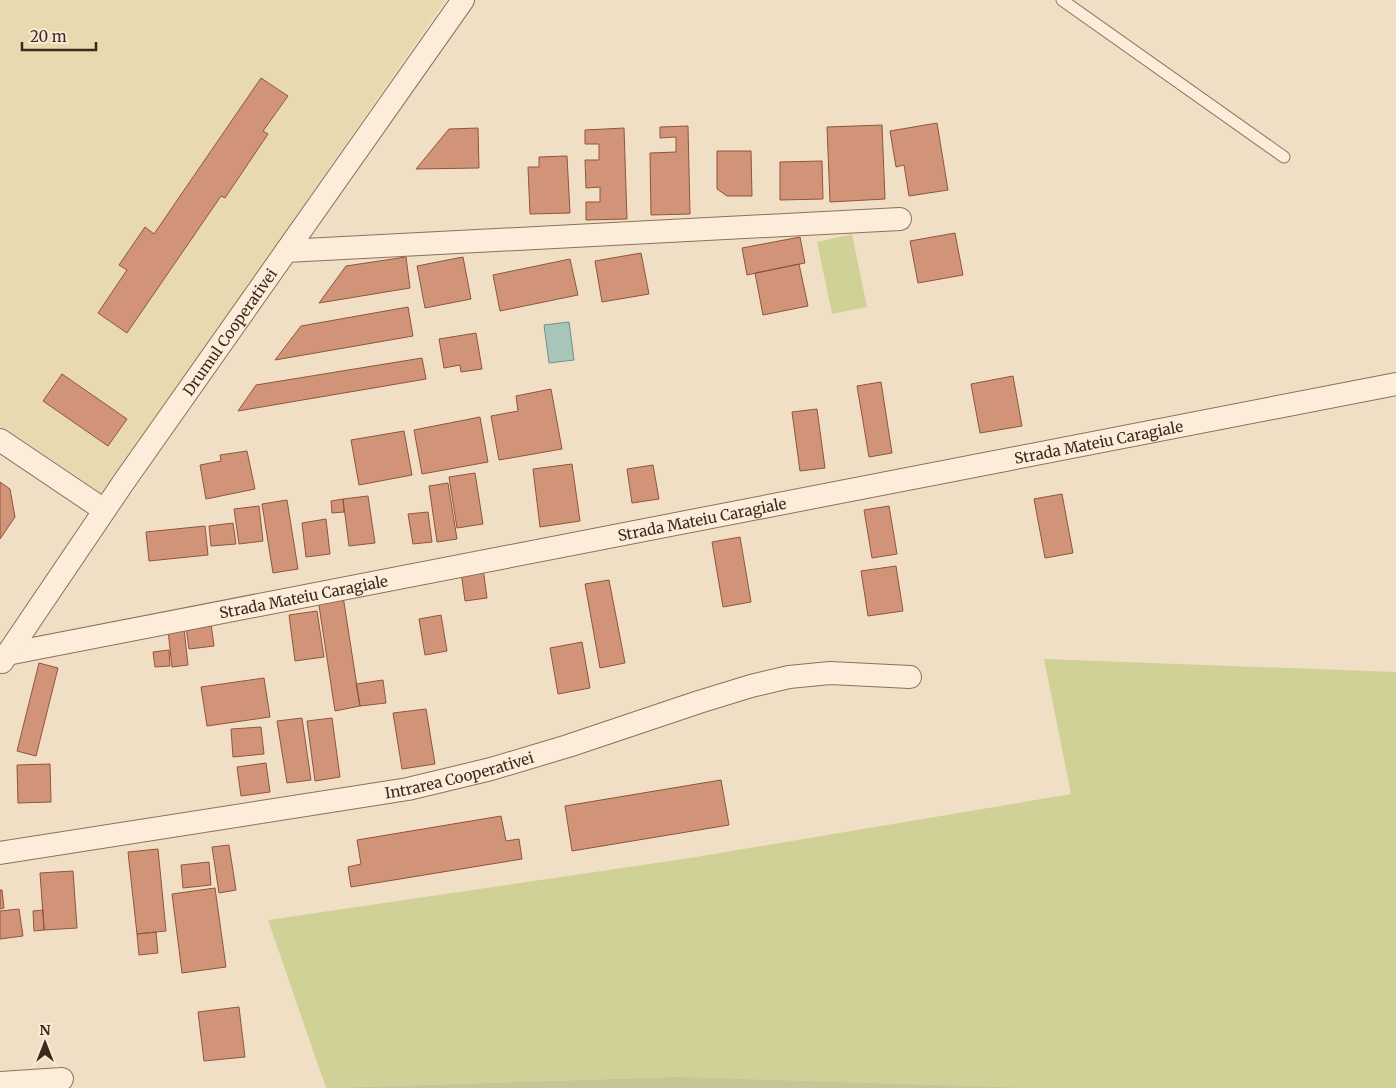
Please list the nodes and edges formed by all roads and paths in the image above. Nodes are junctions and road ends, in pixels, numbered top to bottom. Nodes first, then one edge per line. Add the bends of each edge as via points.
1 (463, 0) edge
2 (1062, 0) edge
3 (1284, 157) dead end
4 (900, 219) dead end
5 (286, 251) junction
6 (1396, 384) edge
7 (0, 440) edge
8 (104, 510) junction
9 (3, 659) edge
10 (910, 677) dead end
11 (0, 853) edge
12 (62, 1080) dead end
13 (0, 1083) edge

1 - 5 street, Drumul Cooperativei
2 - 3 lane
4 - 5 street
5 - 8 street, Drumul Cooperativei
6 - 9 street, Strada Mateiu Caragiale
7 - 8 street
8 - 9 street, Drumul Cooperativei
10 - 11 street, Intrarea Cooperativei via 830,673 789,677 699,702 491,769 408,789
12 - 13 street

